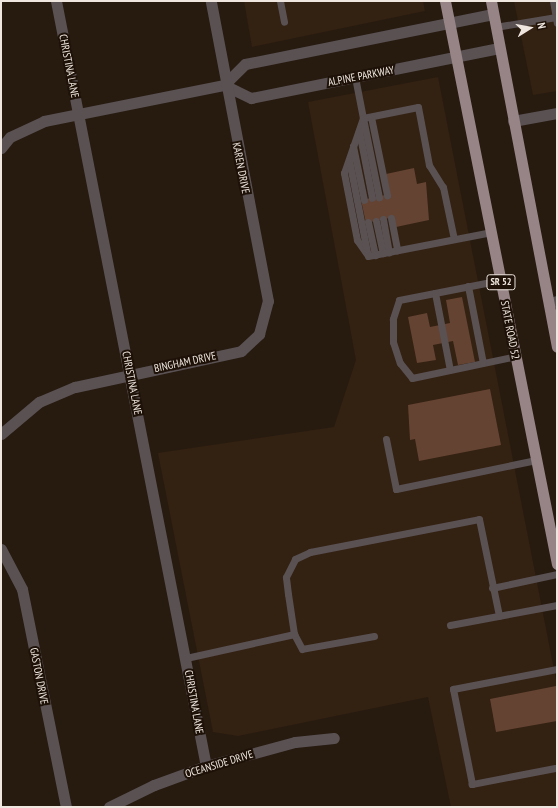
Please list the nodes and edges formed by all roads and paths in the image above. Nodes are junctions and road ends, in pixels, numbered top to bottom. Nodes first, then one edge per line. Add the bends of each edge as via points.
1 (56, 1) edge
2 (211, 1) edge
3 (280, 1) edge
4 (445, 1) edge
5 (491, 1) edge
6 (553, 1) edge
7 (493, 14) junction
8 (556, 20) edge
9 (284, 22) dead end
10 (450, 23) junction
11 (495, 27) junction
12 (500, 48) junction
13 (456, 57) junction
14 (355, 78) junction
15 (224, 85) junction
16 (78, 113) junction
17 (557, 113) edge
18 (371, 117) junction
19 (363, 118) junction
20 (513, 121) junction
21 (359, 130) junction
22 (353, 146) junction
23 (1, 148) edge
24 (386, 195) dead end
25 (364, 200) dead end
26 (391, 218) dead end
27 (380, 220) dead end
28 (368, 222) dead end
29 (492, 232) junction
30 (454, 239) junction
31 (397, 250) junction
32 (386, 252) junction
33 (371, 255) junction
34 (501, 280) junction
35 (468, 286) junction
36 (435, 293) junction
37 (553, 302) edge
38 (259, 334) joint
39 (557, 347) edge
40 (516, 356) junction
41 (484, 363) junction
42 (450, 370) junction
43 (130, 374) junction
44 (1, 434) edge
45 (386, 439) dead end
46 (536, 460) junction
47 (1, 549) edge
48 (557, 564) edge
49 (557, 574) edge
50 (492, 588) junction
51 (557, 605) edge
52 (499, 616) junction
53 (450, 625) dead end
54 (294, 634) junction
55 (374, 636) dead end
56 (186, 658) junction
57 (557, 669) edge
58 (334, 738) dead end
59 (206, 766) junction
60 (555, 768) dead end
61 (66, 807) edge
62 (109, 807) edge

1 - 16 street, CHRISTINA LANE
2 - 15 street, KAREN DRIVE
3 - 9 lane
4 - 10 main road, STATE ROAD 52 / SR 52
5 - 7 main road
6 - 8 lane
7 - 10 street
7 - 11 main road
8 - 11 lane
10 - 13 main road, STATE ROAD 52 / SR 52
10 - 15 street via 245,64
11 - 12 main road
12 - 13 street, ALPINE PARKWAY
12 - 20 main road
13 - 14 street, ALPINE PARKWAY
13 - 29 main road, STATE ROAD 52 / SR 52
14 - 15 street, ALPINE PARKWAY via 251,98
14 - 19 lane
15 - 16 street
15 - 38 street, KAREN DRIVE via 268,301
16 - 23 street via 44,121 10,137
16 - 43 street, CHRISTINA LANE
17 - 20 street
18 - 19 lane
18 - 24 lane
18 - 30 lane via 418,107 429,165 443,186
19 - 21 lane
19 - 21 lane via 375,197
20 - 37 main road
21 - 22 lane
22 - 25 lane
22 - 33 lane via 344,173 357,240
26 - 31 lane
27 - 32 lane
28 - 33 lane
29 - 30 lane
29 - 34 main road, STATE ROAD 52 / SR 52
30 - 31 lane
31 - 32 lane
32 - 33 lane
34 - 35 lane
34 - 40 main road, STATE ROAD 52 / SR 52
35 - 36 lane
35 - 41 lane
36 - 42 lane
36 - 42 lane via 400,300 393,319 392,342 400,363 412,378
37 - 39 main road
38 - 43 street, BINGHAM DRIVE via 241,351
40 - 41 lane
40 - 46 main road, STATE ROAD 52 / SR 52
41 - 42 lane
43 - 44 street, BINGHAM DRIVE via 75,387 39,402
43 - 56 street, CHRISTINA LANE
45 - 46 lane via 396,488
46 - 48 main road, STATE ROAD 52 / SR 52
47 - 61 street, GASTON DRIVE via 22,589
49 - 50 lane
50 - 52 lane
50 - 54 lane via 479,518 310,552 295,559 286,578
51 - 52 lane
52 - 53 lane
54 - 55 lane via 302,649
54 - 56 lane
56 - 59 street, CHRISTINA LANE
57 - 60 lane via 453,688 472,784
58 - 59 street, OCEANSIDE DRIVE via 295,742
59 - 62 street, OCEANSIDE DRIVE via 154,785

